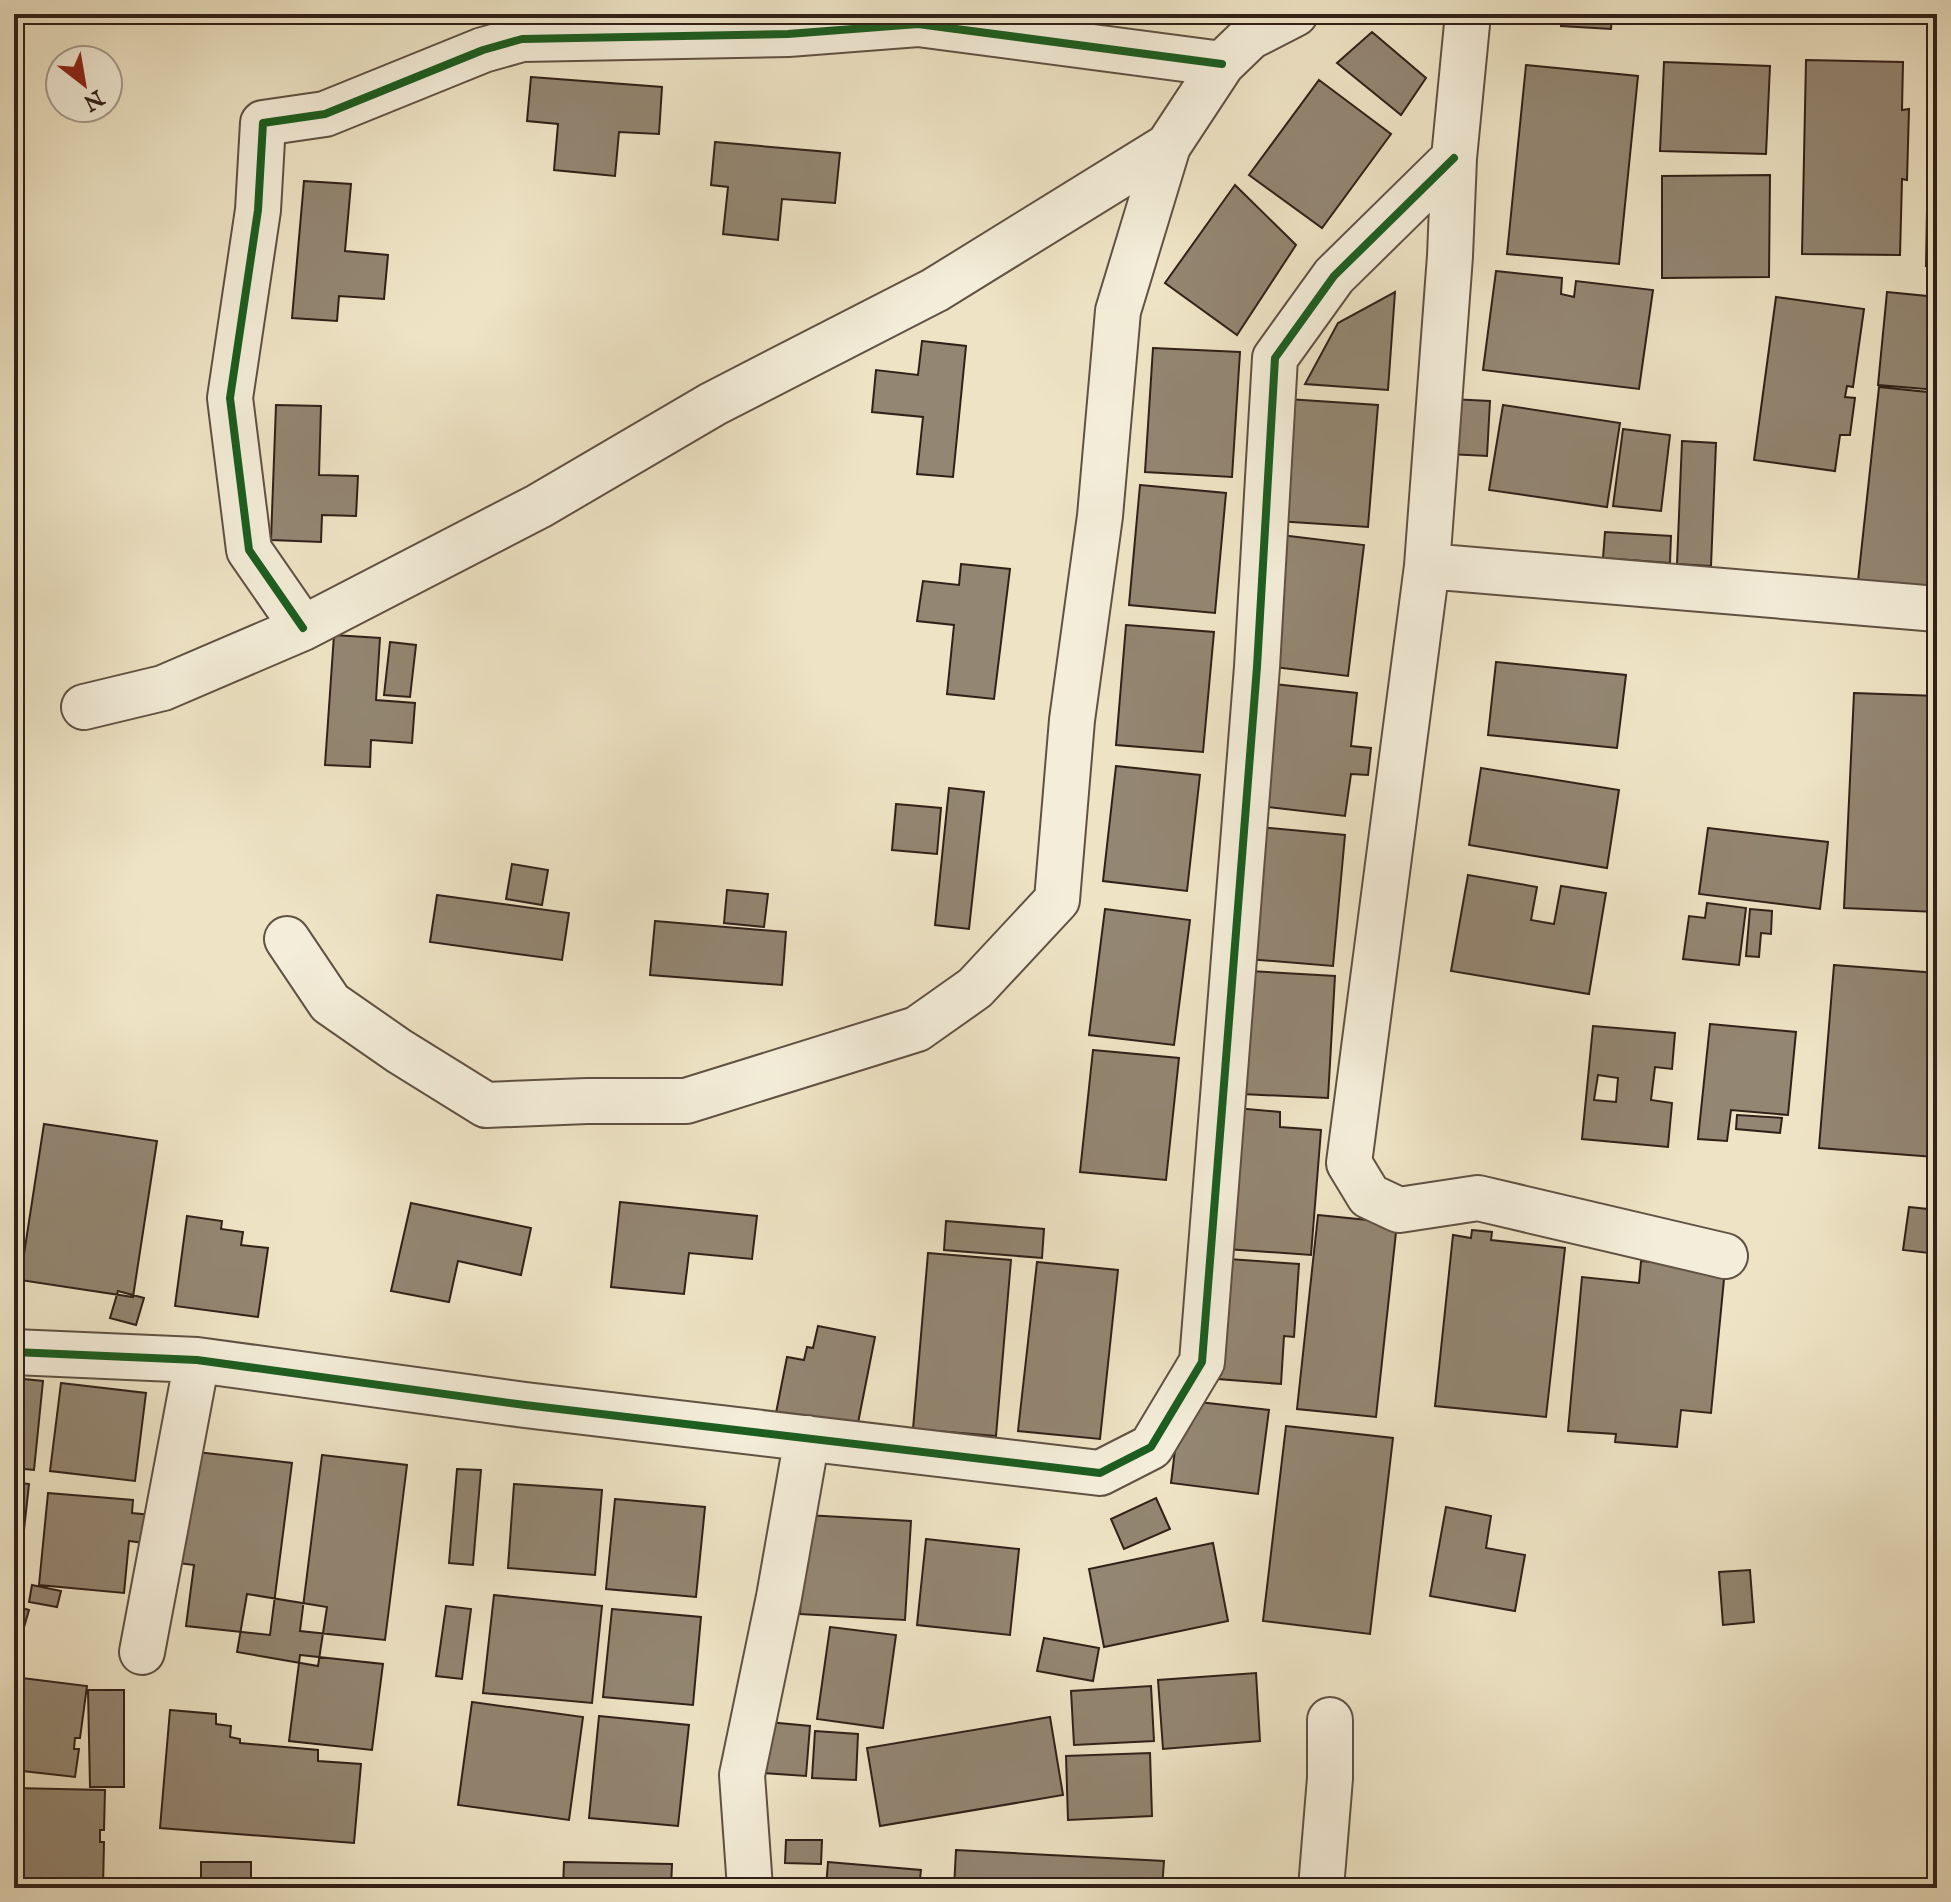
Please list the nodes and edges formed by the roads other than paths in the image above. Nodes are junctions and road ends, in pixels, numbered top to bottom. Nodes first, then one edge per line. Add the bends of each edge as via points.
1 (1295, 14) edge
2 (1468, 14) edge
3 (1222, 64) junction
4 (1168, 146) junction
5 (1454, 158) junction
6 (1427, 566) junction
7 (1937, 609) edge
8 (303, 628) junction
9 (84, 707) dead end
10 (287, 939) dead end
11 (1725, 1256) dead end
12 (14, 1352) edge
13 (197, 1360) junction
14 (807, 1438) junction
15 (142, 1652) dead end
16 (1330, 1720) dead end
17 (750, 1888) edge
18 (1321, 1888) edge

1 - 3 street via 1250,37
2 - 5 street
3 - 4 street
3 - 8 street via 918,24 788,34 522,39 325,114 263,123 258,210 230,398 249,550
4 - 8 street via 935,290 713,404 539,506
4 - 10 street via 1118,311 1057,900 975,988 917,1029 686,1101 486,1105 330,1003
5 - 6 street
5 - 14 street via 1334,276 1275,358 1257,667 1202,1362 1151,1447 1100,1473
6 - 7 street
6 - 11 street via 1349,1163 1369,1196 1399,1210 1478,1198
8 - 9 street via 163,688
12 - 13 street
13 - 14 street
13 - 15 street
14 - 17 street via 742,1775
16 - 18 street

